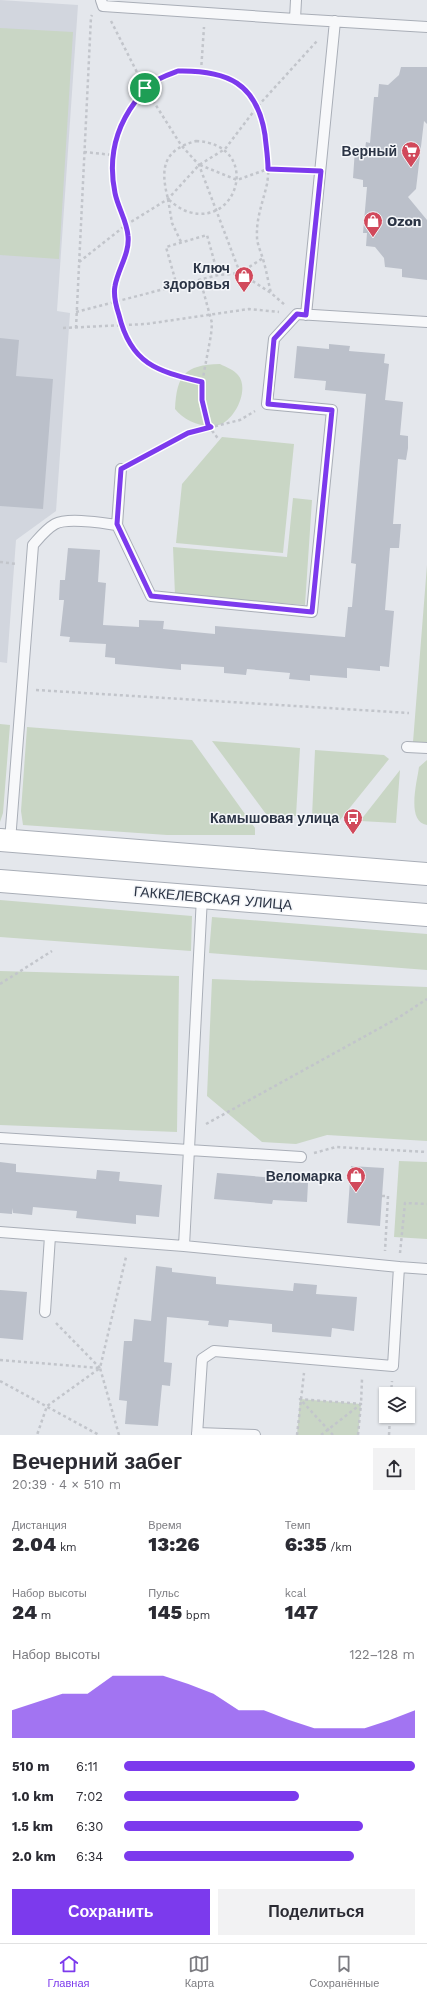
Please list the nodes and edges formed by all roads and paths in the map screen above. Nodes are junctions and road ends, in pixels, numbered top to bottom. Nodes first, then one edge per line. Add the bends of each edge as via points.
1 (296, 0) edge
2 (102, 3) edge
3 (205, 13) junction
4 (295, 19) junction
5 (335, 21) junction
6 (427, 27) edge
7 (201, 71) junction
8 (145, 88) junction
9 (257, 107) junction
10 (181, 145) junction
11 (225, 149) junction
12 (84, 152) junction
13 (113, 155) junction
14 (200, 165) junction
15 (268, 169) junction
16 (321, 171) junction
17 (237, 180) junction
18 (168, 199) junction
19 (217, 210) junction
20 (126, 225) junction
21 (182, 244) junction
22 (263, 258) junction
23 (79, 262) junction
24 (240, 273) junction
25 (218, 275) junction
26 (200, 279) junction
27 (178, 286) junction
28 (271, 293) junction
29 (115, 302) junction
30 (76, 312) junction
31 (211, 314) junction
32 (302, 314) junction
33 (427, 322) edge
34 (121, 325) junction
35 (63, 328) dead end
36 (76, 328) junction
37 (202, 382) junction
38 (268, 404) junction
39 (211, 427) junction
40 (219, 440) dead end
41 (121, 469) joint
42 (117, 524) junction
43 (33, 690) dead end
44 (409, 713) dead end
45 (407, 747) dead end
46 (427, 748) edge
47 (5, 841) edge
48 (427, 874) edge
49 (0, 881) edge
50 (202, 897) junction
51 (427, 915) edge
52 (52, 950) dead end
53 (0, 984) edge
54 (427, 999) edge
55 (191, 1132) junction
56 (0, 1138) edge
57 (190, 1151) junction
58 (427, 1152) edge
59 (301, 1157) joint
60 (382, 1196) dead end
61 (427, 1204) edge
62 (0, 1232) edge
63 (50, 1236) junction
64 (129, 1242) junction
65 (184, 1246) junction
66 (384, 1266) junction
67 (399, 1267) junction
68 (427, 1269) edge
69 (45, 1312) joint
70 (306, 1359) junction
71 (0, 1360) edge
72 (363, 1365) junction
73 (100, 1368) junction
74 (0, 1381) edge
75 (300, 1399) junction
76 (360, 1404) junction
77 (47, 1406) junction
78 (390, 1423) edge
79 (328, 1430) junction
80 (197, 1434) edge
81 (37, 1435) edge
82 (99, 1435) edge
83 (119, 1435) edge
84 (255, 1435) edge
85 (297, 1435) edge
86 (321, 1435) edge
87 (333, 1435) edge
88 (358, 1435) edge
89 (389, 1435) edge

1 - 4 lane
2 - 3 lane
2 - 8 path
2 - 12 path via 91,17
3 - 4 lane
3 - 7 path
4 - 5 lane
5 - 6 lane
5 - 9 path
5 - 16 lane
7 - 8 path via 178,71
7 - 9 path via 220,75 240,85 254,99
8 - 10 path
8 - 13 path via 123,118
9 - 11 path
9 - 15 path via 262,120
10 - 11 path via 208,141
10 - 14 path
10 - 18 path via 169,158 165,168 163,178
11 - 14 path
11 - 17 path via 234,162
12 - 13 path
12 - 23 path
13 - 20 path via 114,193
14 - 17 path
14 - 18 path
14 - 19 path
15 - 16 path
15 - 17 path
15 - 22 path via 267,183 257,219 257,239
16 - 32 lane
17 - 19 path via 229,201
18 - 19 path via 188,212 199,214
18 - 20 path
18 - 21 path via 172,223
19 - 24 path
20 - 23 path
20 - 29 path via 129,238 115,287
21 - 25 path via 207,235
21 - 27 path via 166,247
22 - 24 path
22 - 28 path
23 - 30 path
24 - 25 path
24 - 28 path
25 - 26 path
26 - 27 path
26 - 31 path
27 - 29 path
28 - 32 path
29 - 30 path
29 - 34 path
30 - 36 path
31 - 32 path via 249,309
31 - 34 path via 146,324
31 - 37 path via 212,335
32 - 33 lane
32 - 38 lane via 274,339
34 - 36 path
34 - 37 path via 135,351 145,362 163,372
35 - 36 path
37 - 39 path via 202,400 208,425
38 - 39 path via 240,420
38 - 42 lane via 332,410 312,612 151,596
39 - 40 path
39 - 41 path via 188,433
41 - 42 lane
42 - 47 lane via 72,521 57,523 44,532 34,545
43 - 44 path
45 - 46 lane
47 - 48 main road
49 - 50 main road, ГАККЕЛЕВСКАЯ УЛИЦА
50 - 51 main road, ГАККЕЛЕВСКАЯ УЛИЦА
50 - 55 lane
52 - 53 path
54 - 55 path via 398,1018
55 - 57 lane
56 - 57 lane
57 - 59 lane
57 - 65 lane
58 - 59 path via 336,1147
60 - 66 path via 388,1196
61 - 67 path via 404,1203
62 - 63 lane
63 - 64 lane
63 - 69 lane
64 - 65 lane
64 - 73 path
65 - 66 lane
66 - 67 lane
67 - 68 lane
67 - 72 lane via 393,1366
69 - 73 path
70 - 72 lane
70 - 75 path
70 - 80 lane via 214,1351 202,1359
71 - 73 path
72 - 76 path
73 - 77 path
73 - 83 path
74 - 77 path
75 - 76 path
75 - 79 path
75 - 85 path
76 - 79 path
76 - 88 path
77 - 81 path
77 - 82 path
78 - 89 path
79 - 86 path
79 - 87 path
80 - 84 lane

